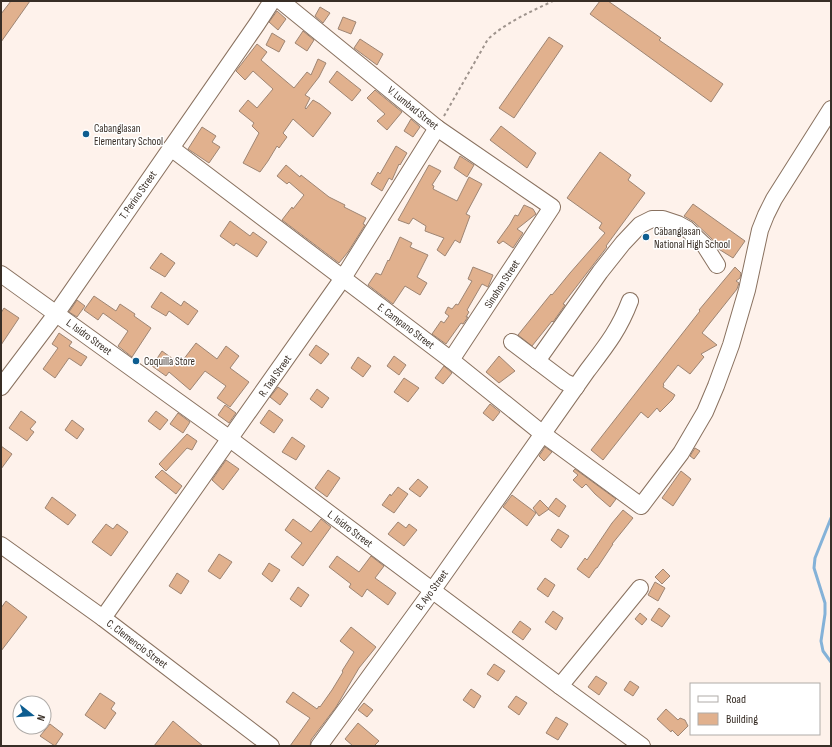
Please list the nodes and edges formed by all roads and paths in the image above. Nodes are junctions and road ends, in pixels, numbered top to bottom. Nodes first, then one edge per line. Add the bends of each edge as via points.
1 (272, 1) edge
2 (281, 1) edge
3 (553, 1) edge
4 (831, 109) edge
5 (437, 128) junction
6 (171, 148) junction
7 (552, 207) joint
8 (717, 265) dead end
9 (1, 274) edge
10 (343, 278) junction
11 (630, 301) dead end
12 (56, 314) junction
13 (512, 342) dead end
14 (451, 360) junction
15 (537, 361) junction
16 (576, 387) junction
17 (1, 388) edge
18 (543, 434) junction
19 (230, 439) junction
20 (1, 545) edge
21 (640, 588) dead end
22 (432, 591) junction
23 (103, 618) junction
24 (560, 686) junction
25 (271, 746) edge
26 (319, 746) edge
27 (642, 746) edge

1 - 6 street, T. Perino Street
2 - 5 street, V. Lumbad Street
3 - 5 path via 513,20 488,39
4 - 18 street, E. Campano Street via 766,215 731,345 705,412 681,453 641,506
5 - 7 street, V. Lumbad Street
5 - 10 street, R. Taal Street
6 - 10 street, E. Campano Street
6 - 12 street, T. Perino Street
7 - 14 street, Sinohon Street
8 - 15 street via 705,246 678,224 663,219 652,219 640,225 600,272
9 - 12 street, L. Isidro Street
10 - 14 street, E. Campano Street
10 - 19 street, R. Taal Street
11 - 16 street, B. Ayo Street via 614,336
12 - 17 street, T. Perino Street
12 - 19 street, L. Isidro Street
13 - 15 street
14 - 18 street, E. Campano Street
15 - 16 street
16 - 18 street, B. Ayo Street
18 - 22 street, B. Ayo Street
19 - 22 street, L. Isidro Street
19 - 23 street, R. Taal Street
20 - 23 street, C. Clemencio Street
21 - 24 street
22 - 24 street, L. Isidro Street
22 - 26 street, B. Ayo Street
23 - 25 street, C. Clemencio Street
24 - 27 street, L. Isidro Street

